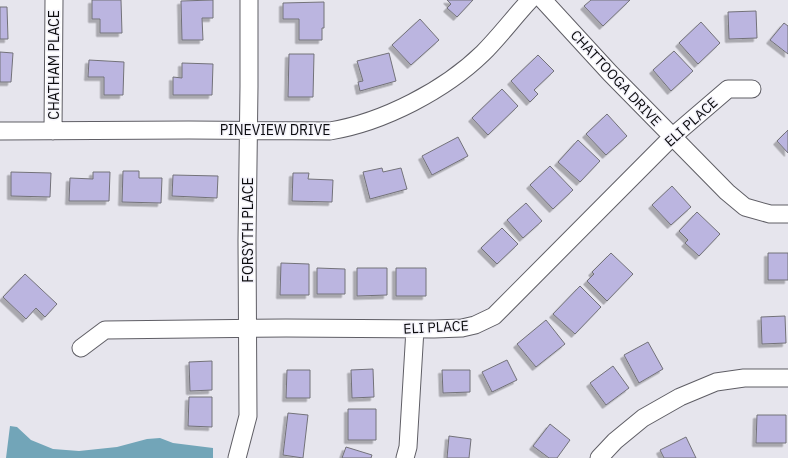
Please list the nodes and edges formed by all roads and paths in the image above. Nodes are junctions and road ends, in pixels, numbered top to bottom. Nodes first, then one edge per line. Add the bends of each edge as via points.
1 (54, 0) edge
2 (249, 0) edge
3 (530, 0) edge
4 (543, 0) edge
5 (752, 89) dead end
6 (0, 131) edge
7 (54, 131) junction
8 (248, 131) junction
9 (672, 137) junction
10 (788, 214) edge
11 (248, 328) junction
12 (415, 329) junction
13 (81, 348) dead end
14 (788, 378) edge
15 (237, 458) edge
16 (405, 458) edge
17 (600, 458) edge

1 - 7 street, CHATHAM PLACE
2 - 8 street, FORSYTH PLACE
3 - 8 street, PINEVIEW DRIVE via 484,52 437,89 419,99 383,115 330,131
4 - 9 street, CHATTOOGA DRIVE
5 - 9 street, ELI PLACE via 728,89
6 - 7 street, PINEVIEW DRIVE
7 - 8 street, PINEVIEW DRIVE
8 - 11 street, FORSYTH PLACE
9 - 10 street, CHATTOOGA DRIVE via 745,207 770,214
9 - 12 street, ELI PLACE via 494,316 462,328
11 - 12 street, ELI PLACE
11 - 13 street, ELI PLACE via 105,330
11 - 15 street, FORSYTH PLACE via 248,416
12 - 16 street via 408,446
14 - 17 street via 744,378 716,382 680,397 643,418 615,441

